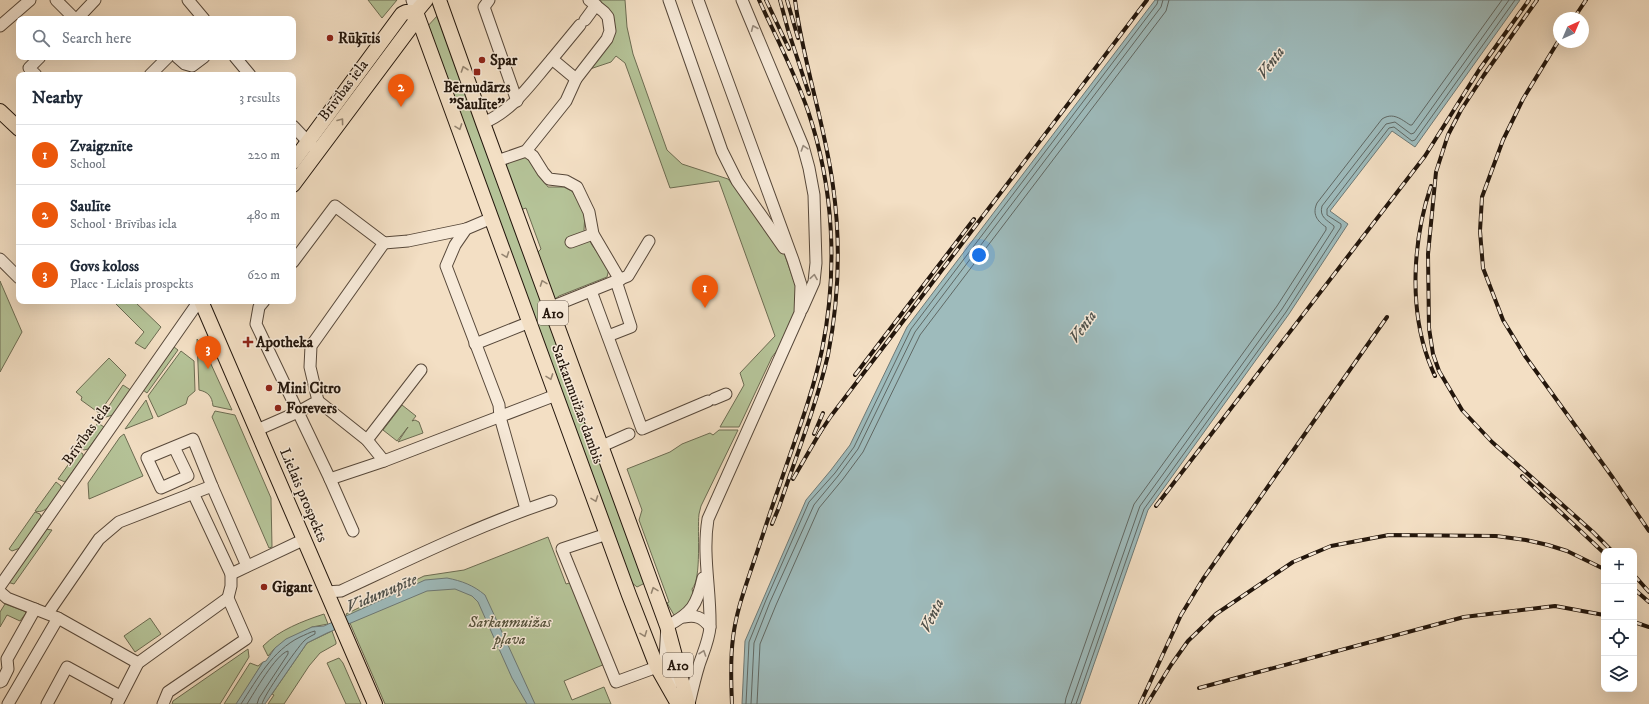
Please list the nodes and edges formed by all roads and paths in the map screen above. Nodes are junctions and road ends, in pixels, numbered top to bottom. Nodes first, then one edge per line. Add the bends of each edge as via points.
1 (30, 0) edge
2 (56, 0) edge
3 (95, 0) edge
4 (188, 0) edge
5 (426, 0) edge
6 (439, 0) edge
7 (489, 0) edge
8 (669, 0) edge
9 (698, 0) edge
10 (742, 0) edge
11 (593, 3) edge
12 (414, 6) edge
13 (73, 16) edge
14 (79, 16) edge
15 (201, 16) edge
16 (0, 26) edge
17 (552, 59) junction
18 (37, 60) edge
19 (165, 60) edge
20 (180, 60) edge
21 (200, 60) edge
22 (238, 60) edge
23 (33, 72) edge
24 (155, 72) edge
25 (248, 72) edge
26 (576, 79) junction
27 (517, 101) junction
28 (0, 111) edge
29 (483, 124) junction
30 (16, 126) edge
31 (296, 129) edge
32 (308, 142) junction
33 (526, 151) junction
34 (318, 152) junction
35 (296, 158) edge
36 (497, 161) junction
37 (296, 181) edge
38 (492, 218) junction
39 (466, 229) junction
40 (593, 234) junction
41 (649, 240) dead end
42 (571, 242) dead end
43 (384, 243) junction
44 (296, 258) edge
45 (0, 259) edge
46 (793, 260) junction
47 (16, 275) edge
48 (618, 281) junction
49 (591, 291) junction
50 (198, 304) edge
51 (201, 304) edge
52 (262, 304) edge
53 (551, 307) junction
54 (800, 313) junction
55 (530, 322) junction
56 (608, 336) junction
57 (475, 344) junction
58 (421, 370) dead end
59 (726, 394) dead end
60 (556, 395) junction
61 (318, 401) junction
62 (298, 412) junction
63 (500, 417) junction
64 (257, 430) junction
65 (636, 432) junction
66 (367, 440) junction
67 (602, 446) junction
68 (174, 447) junction
69 (384, 460) junction
70 (205, 470) junction
71 (188, 476) junction
72 (330, 480) junction
73 (212, 486) junction
74 (193, 493) junction
75 (551, 501) dead end
76 (526, 509) junction
77 (353, 531) dead end
78 (608, 534) junction
79 (305, 539) junction
80 (706, 564) junction
81 (247, 566) junction
82 (231, 574) junction
83 (0, 586) edge
84 (0, 592) edge
85 (328, 592) junction
86 (228, 598) junction
87 (35, 609) junction
88 (53, 616) junction
89 (684, 617) junction
90 (667, 626) junction
91 (710, 627) junction
92 (138, 663) junction
93 (657, 667) junction
94 (0, 682) edge
95 (675, 698) edge
96 (119, 700) edge
97 (8, 704) edge
98 (47, 704) edge
99 (163, 704) edge
100 (375, 704) edge
101 (688, 704) edge

1 - 16 street
2 - 13 street
3 - 14 street
4 - 15 street
5 - 12 main road, Brīvības iela
29 -> 6 main road, Sarkanmuižas dambis / A10
7 - 27 street via 484,7
8 - 46 street via 722,150 737,181
9 - 46 street
54 -> 10 street via 814,282 816,263 814,195 809,168 803,146
11 - 17 street via 583,22
11 - 26 street via 608,17 610,31 607,39
12 - 32 main road, Brīvības iela via 402,14
34 -> 12 main road, Brīvības iela via 414,23
12 -> 38 main road, Sarkanmuižas dambis / A10
17 - 26 street
17 - 27 street
18 - 23 street via 29,68
19 - 24 street
20 - 21 street via 192,66
22 - 25 street
26 - 33 street via 566,100
27 - 29 street
28 - 30 main road
29 - 36 main road, Sarkanmuižas dambis / A10
31 - 32 street
32 - 34 street
32 - 35 main road, Brīvības iela
33 - 36 street
33 - 40 street via 533,156 549,179 566,181 577,187 588,212
34 - 37 main road, Brīvības iela
53 -> 36 main road, Sarkanmuižas dambis / A10
38 - 39 street
38 -> 55 main road, Sarkanmuižas dambis / A10
39 - 43 street via 408,241
39 - 57 street via 455,245 446,266
40 - 42 street
40 - 48 street
41 - 48 street via 628,276
43 - 44 street via 335,206
43 - 61 street via 311,346 310,367
45 - 47 street
46 - 54 street via 801,285
48 - 49 street
48 - 56 street via 632,326
49 - 53 street
49 - 56 street
50 - 83 street, Brīvības iela
51 - 64 main road, Lielais prospekts
52 - 62 street via 256,324
53 - 67 main road, Sarkanmuižas dambis / A10
54 - 80 street via 708,519
55 - 57 street
55 -> 60 main road, Sarkanmuižas dambis / A10
56 - 65 street
57 - 63 street via 499,405
58 - 66 street
59 - 65 street
60 - 63 street
60 -> 78 main road, Sarkanmuižas dambis / A10
61 - 62 street
61 - 66 street
62 - 64 street
62 - 72 street
63 - 69 street
63 - 76 street
64 - 79 main road, Lielais prospekts
65 - 67 street
66 - 69 street
90 -> 67 main road, Sarkanmuižas dambis / A10
68 - 70 street via 193,439
68 - 71 street
68 - 71 street via 147,458 161,488
69 - 72 street
70 - 71 street
70 - 73 street
72 - 77 street
73 - 74 street
73 - 81 street
74 - 82 street
74 - 88 street via 119,522 99,539
75 - 76 street
76 - 85 street via 341,591
78 -> 93 main road, Sarkanmuižas dambis / A10
78 - 93 street via 562,549 616,682
79 - 81 street
79 - 85 main road, Lielais prospekts
80 - 89 street via 700,593
80 - 91 street
81 - 82 street
82 - 86 street
84 - 87 street via 7,598
85 - 100 main road, Lielais prospekts
86 - 92 street
86 - 99 street via 246,639 168,692
87 - 88 street
87 - 94 street via 7,659 8,669
88 - 92 street
88 - 97 street
89 - 90 street
89 - 91 street via 695,615
90 - 95 street via 665,658
90 - 101 main road, Sarkanmuižas dambis / A10
101 -> 91 street
92 - 96 street
93 - 95 main road, Sarkanmuižas dambis / A10
96 - 98 street via 68,667

